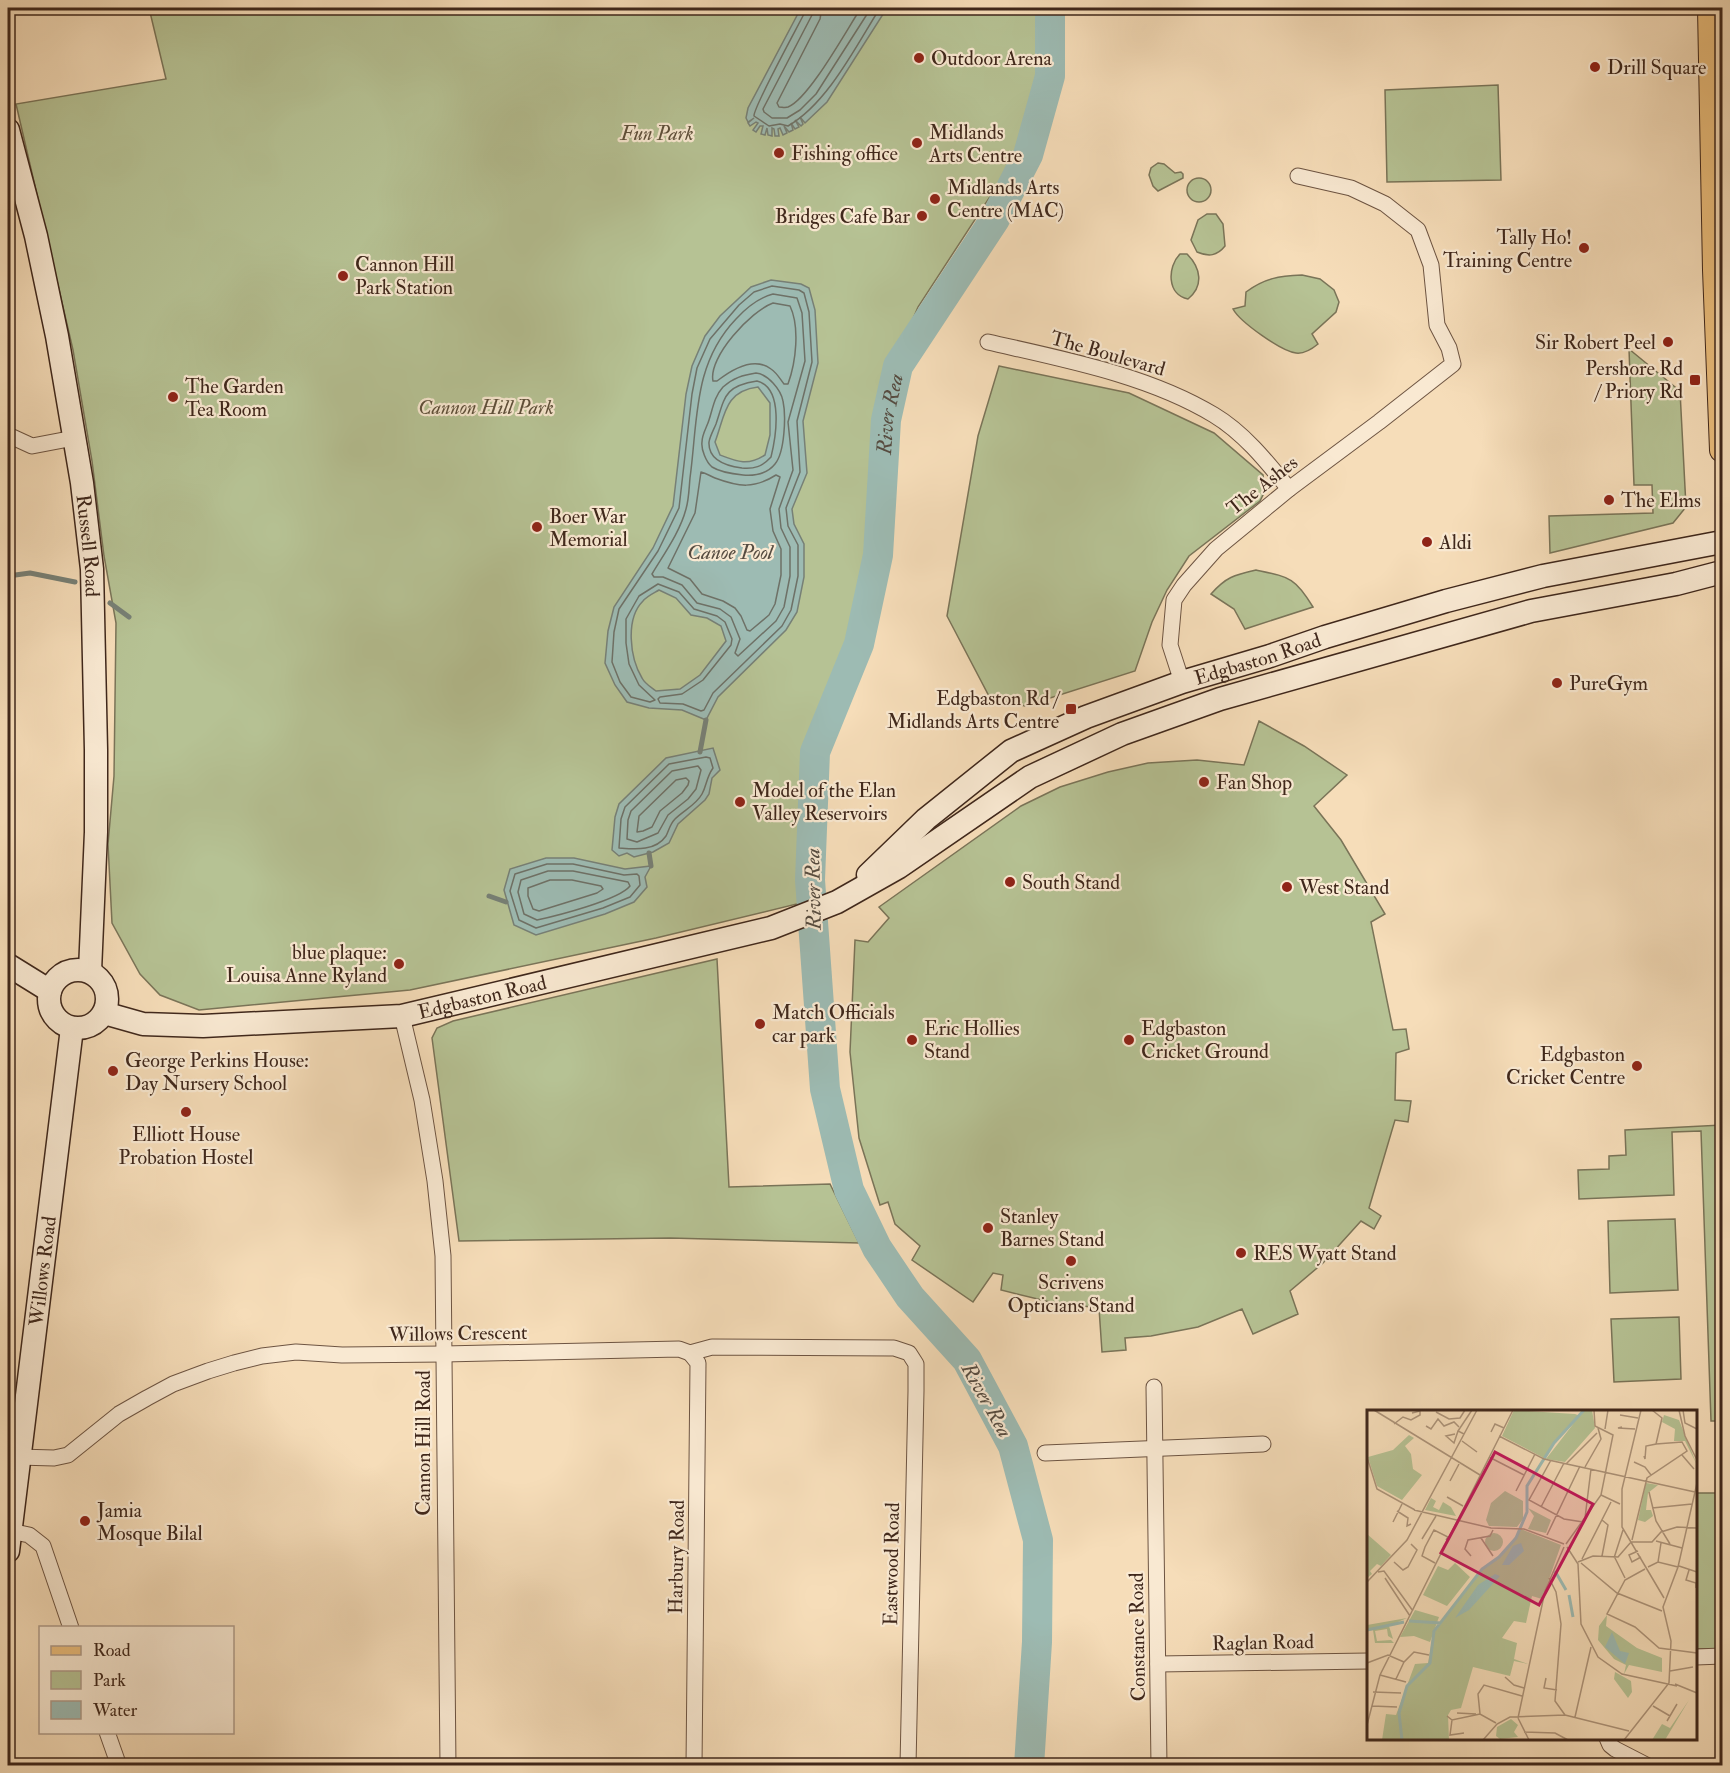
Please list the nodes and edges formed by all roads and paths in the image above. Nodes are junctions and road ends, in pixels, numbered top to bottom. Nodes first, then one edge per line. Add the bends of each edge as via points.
1 (1710, 8) edge
2 (1717, 76) edge
3 (8, 130) edge
4 (1298, 176) dead end
5 (1715, 270) junction
6 (1722, 295) edge
7 (988, 342) dead end
8 (8, 435) edge
9 (74, 438) junction
10 (1722, 450) edge
11 (1289, 489) junction
12 (1722, 542) edge
13 (1722, 572) edge
14 (1353, 629) junction
15 (1363, 658) junction
16 (1182, 682) junction
17 (1192, 708) junction
18 (1011, 751) junction
19 (1030, 777) junction
20 (844, 897) junction
21 (8, 965) edge
22 (90, 971) junction
23 (50, 991) junction
24 (104, 1013) junction
25 (402, 1016) junction
26 (72, 1028) junction
27 (690, 1353) junction
28 (444, 1354) junction
29 (916, 1364) joint
30 (1154, 1388) dead end
31 (1263, 1444) dead end
32 (1155, 1449) junction
33 (1045, 1453) dead end
34 (18, 1457) junction
35 (9, 1541) edge
36 (70, 1626) edge
37 (1722, 1656) edge
38 (1697, 1657) edge
39 (1367, 1661) edge
40 (1158, 1664) junction
41 (108, 1734) edge
42 (1608, 1740) edge
43 (118, 1766) edge
44 (448, 1766) edge
45 (694, 1766) edge
46 (908, 1766) edge
47 (1159, 1766) edge
48 (1648, 1766) edge

1 - 2 main road
2 - 5 main road
3 - 9 main road, Russell Road via 36,236
4 - 11 street, The Ashes via 1351,188 1385,204 1418,230 1431,265 1437,325 1453,364
5 - 6 main road
5 - 10 main road
7 - 11 street, The Boulevard via 1147,382 1215,415 1257,450
8 - 9 street via 32,446
9 - 22 main road, Russell Road via 92,581 96,820
11 - 16 street, The Ashes via 1216,549 1174,600 1170,645
12 - 14 main road, Edgbaston Road via 1543,576
13 - 15 main road, Edgbaston Road via 1531,611
14 - 15 main road
14 - 16 main road, Edgbaston Road
15 - 17 main road, Edgbaston Road
16 - 17 main road
16 - 18 main road, Edgbaston Road via 1086,717
17 - 19 main road, Edgbaston Road via 1111,739
18 - 19 main road
18 - 20 main road, Edgbaston Road via 926,819
19 - 20 main road, Edgbaston Road via 899,867
20 - 25 main road, Edgbaston Road via 793,921 718,942
21 - 23 main road
22 - 23 main road via 63,974
22 - 24 main road via 104,983 108,994
23 - 26 main road via 52,1012
24 - 25 main road, Edgbaston Road via 143,1024 203,1026
24 - 26 main road via 94,1024
25 - 28 street, Cannon Hill Road via 422,1100 435,1181 443,1256
26 - 34 main road, Willows Road
27 - 28 street, Willows Crescent via 679,1349
27 - 29 street, Willows Crescent via 712,1347 894,1348 909,1353
27 - 45 street, Harbury Road via 698,1364
28 - 34 street, Willows Crescent via 296,1352 234,1363 173,1384 147,1398 119,1414 68,1455
28 - 44 street, Cannon Hill Road
29 - 46 street, Eastwood Road
30 - 32 street, Constance Road
31 - 32 street
32 - 33 street
32 - 40 street, Constance Road
34 - 35 main road, Willows Road
35 - 36 street via 29,1535 43,1546
37 - 38 street
39 - 40 street, Raglan Road
40 - 47 street, Constance Road
41 - 43 street
42 - 48 street via 1615,1749

